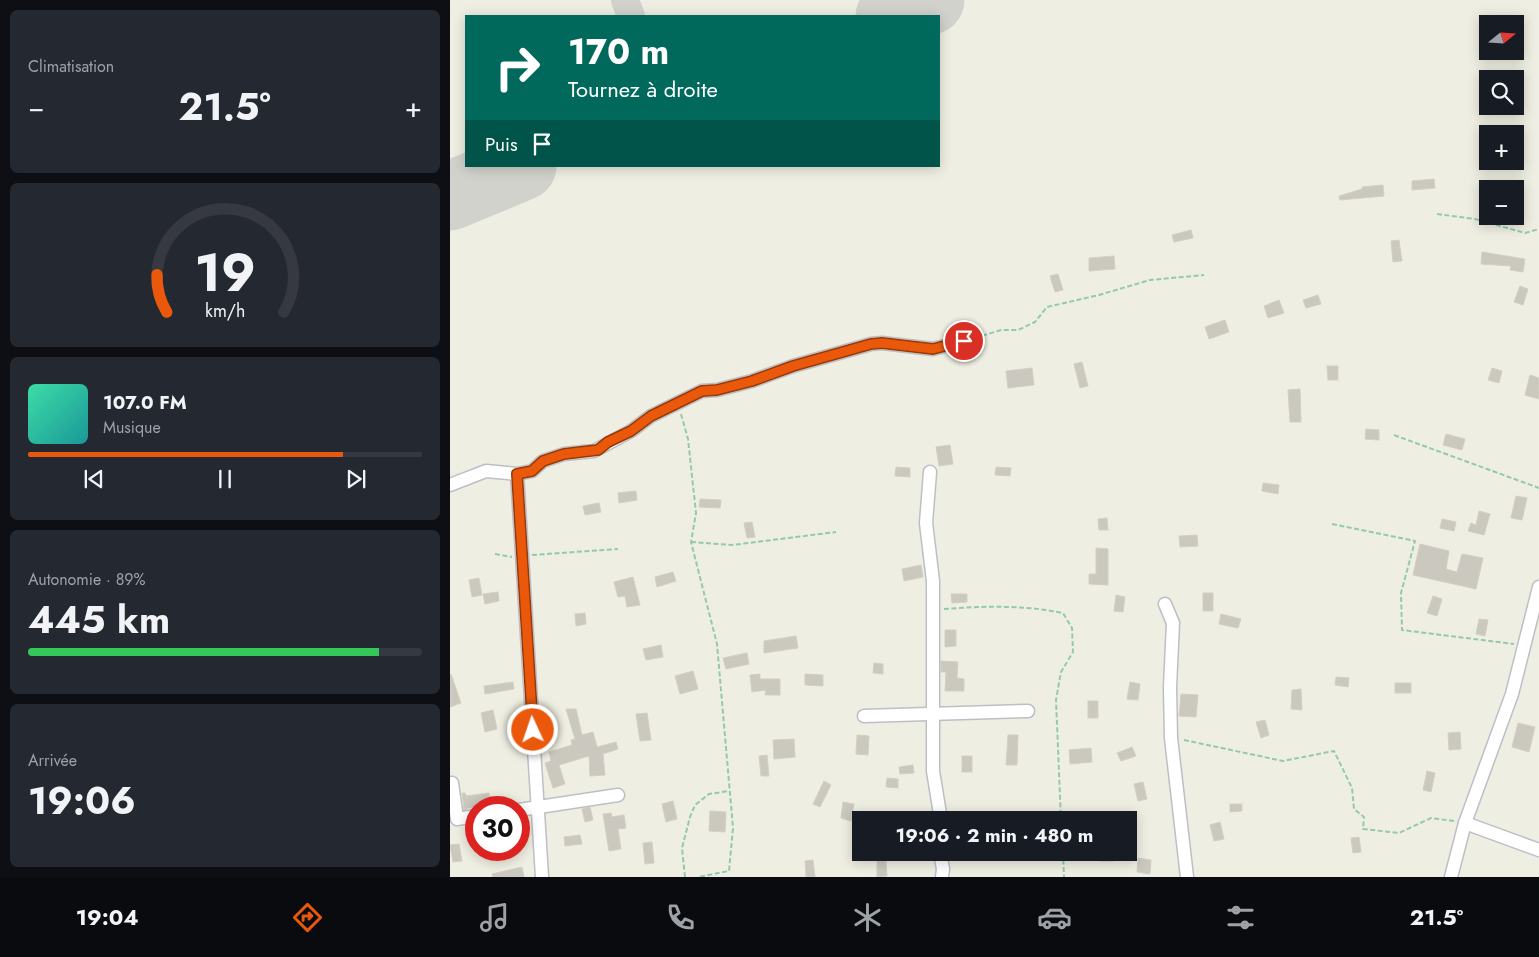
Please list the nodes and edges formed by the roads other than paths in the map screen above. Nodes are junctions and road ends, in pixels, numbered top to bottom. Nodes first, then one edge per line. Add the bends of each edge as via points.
1 (964, 341) road end
2 (930, 472) dead end
3 (517, 474) junction
4 (450, 485) edge
5 (1539, 587) edge
6 (1164, 604) dead end
7 (1028, 711) dead end
8 (934, 714) junction
9 (864, 716) dead end
10 (452, 783) dead end
11 (618, 795) dead end
12 (538, 807) junction
13 (530, 808) edge
14 (940, 811) edge
15 (465, 818) edge
16 (1465, 823) junction
17 (1539, 850) edge
18 (942, 861) edge
19 (542, 877) edge
20 (942, 877) edge
21 (1187, 877) edge
22 (1451, 877) edge

1 - 3 street via 933,349 871,344 752,381 702,391 651,416 598,450 564,454 543,461 532,471
2 - 8 street via 926,523 933,581
3 - 4 street via 486,471
3 - 12 street
5 - 16 street via 1512,694
6 - 21 street via 1173,623 1172,738
7 - 8 street
8 - 9 street
8 - 14 street via 933,771
10 - 15 street via 457,819
11 - 12 street
12 - 13 street
12 - 19 street
16 - 17 street
16 - 22 street
18 - 20 street

